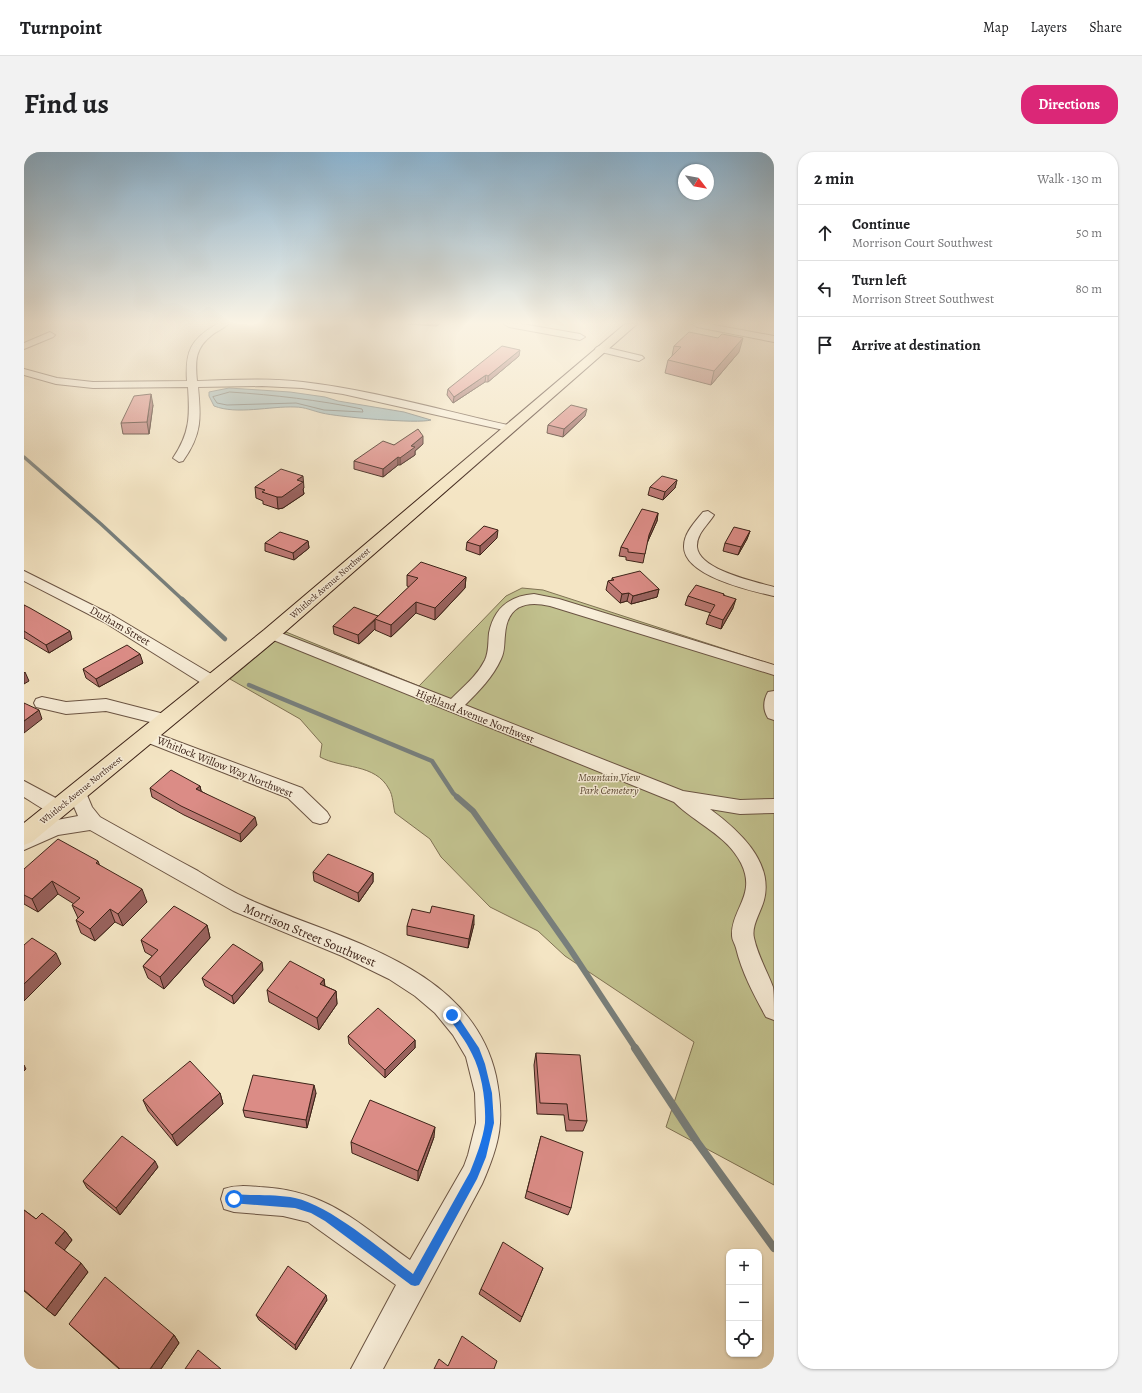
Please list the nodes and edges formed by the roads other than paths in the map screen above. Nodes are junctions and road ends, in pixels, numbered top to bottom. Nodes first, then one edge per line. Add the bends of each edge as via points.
1 (55, 381) edge
2 (564, 381) edge
3 (192, 383) junction
4 (508, 428) junction
5 (179, 458) dead end
6 (708, 515) dead end
7 (24, 575) edge
8 (774, 592) edge
9 (271, 634) junction
10 (774, 670) edge
11 (212, 682) junction
12 (774, 696) edge
13 (42, 703) dead end
14 (453, 707) junction
15 (774, 714) edge
16 (166, 720) junction
17 (146, 736) junction
18 (24, 788) edge
19 (77, 793) junction
20 (680, 797) junction
21 (774, 806) edge
22 (58, 808) junction
23 (320, 817) dead end
24 (93, 822) junction
25 (24, 836) edge
26 (24, 842) edge
27 (774, 1010) edge
28 (234, 1199) dead end
29 (415, 1281) junction
30 (366, 1369) edge

1 - 3 street via 93,385
2 - 4 highway, Whitlock Avenue Northwest
3 - 4 street via 302,385 336,390
3 - 5 street via 195,428
4 - 9 highway, Whitlock Avenue Northwest
6 - 8 street via 693,534 690,543 696,560 716,574
7 - 11 street, Durham Street via 109,619
9 - 11 highway, Whitlock Avenue Northwest
9 - 14 street, Highland Avenue Northwest
10 - 14 street via 554,602 525,598 506,610 497,632 497,652 493,660 483,675
11 - 16 highway, Whitlock Avenue Northwest
12 - 15 street
13 - 16 street via 66,708 106,705
14 - 20 street, Highland Avenue Northwest
16 - 17 highway, Whitlock Avenue Northwest
17 - 19 highway, Whitlock Avenue Northwest
17 - 23 street, Whitlock Willow Way Northwest via 295,793
18 - 22 street
19 - 22 highway, Whitlock Avenue Northwest
19 - 24 street, Morrison Street Southwest via 84,810
20 - 21 street via 740,807
20 - 27 street via 722,829 741,848 752,865 756,893 742,934 751,969
22 - 25 highway, Whitlock Avenue Northwest
24 - 26 street via 65,824
24 - 29 street, Morrison Street Southwest via 240,905 350,949 397,972 434,998 461,1027 481,1064 487,1093 489,1123 474,1175
28 - 29 street via 295,1203 313,1209
29 - 30 street, Morrison Street Southwest

